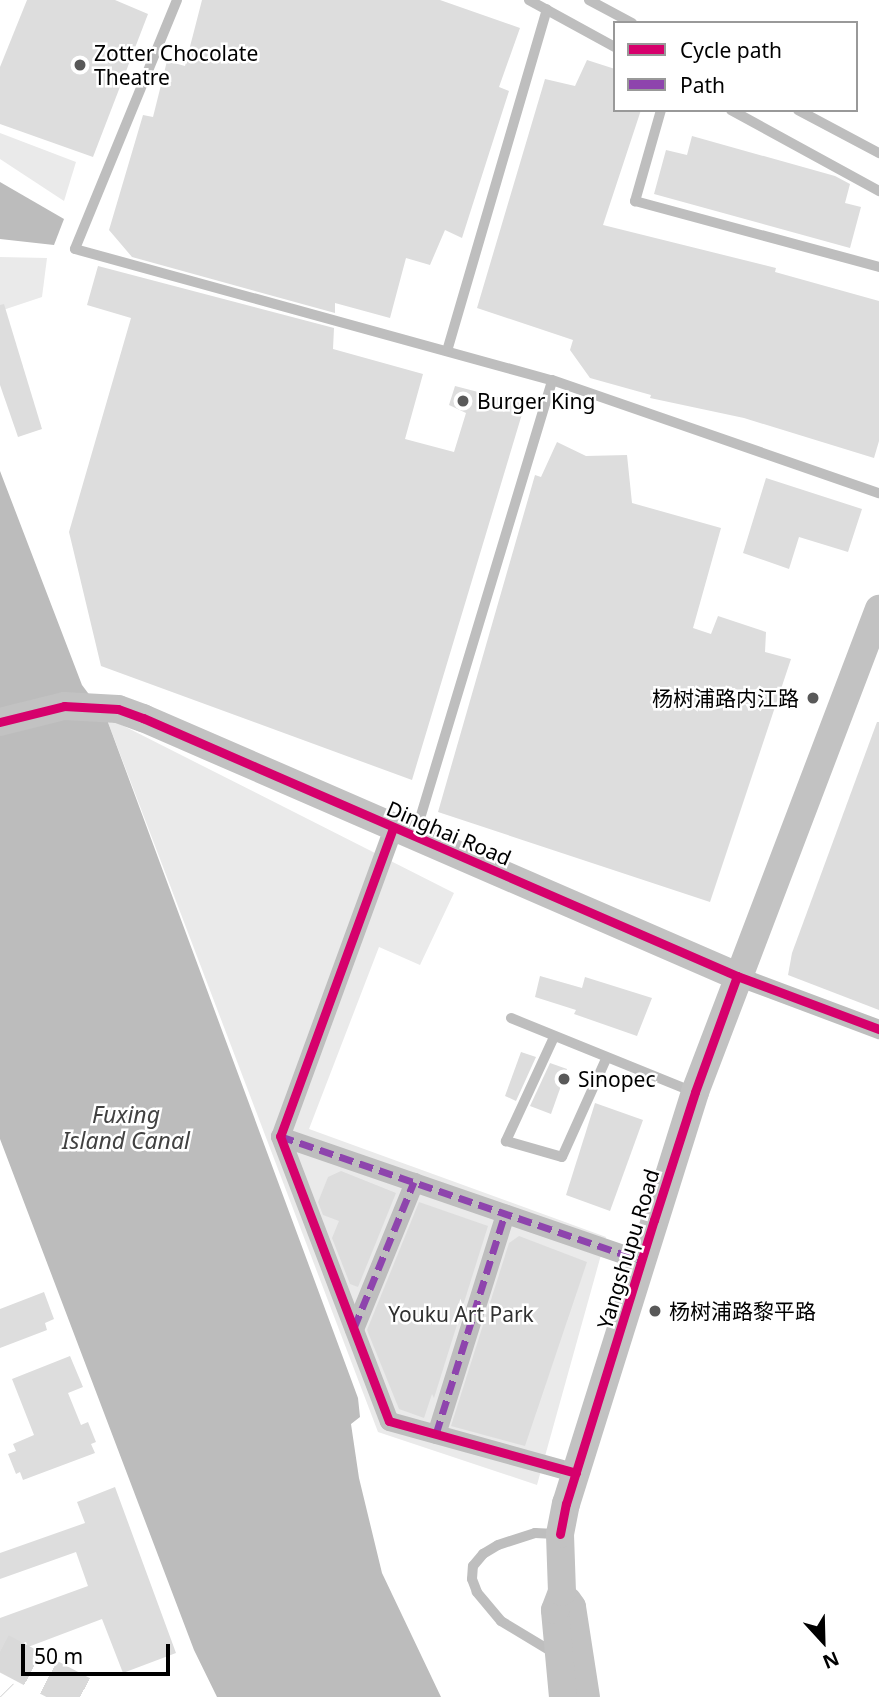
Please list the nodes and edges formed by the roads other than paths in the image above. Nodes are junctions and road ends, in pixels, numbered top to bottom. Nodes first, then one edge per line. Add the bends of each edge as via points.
1 (177, 0) edge
2 (529, 0) edge
3 (589, 0) edge
4 (547, 9) junction
5 (628, 21) edge
6 (613, 46) edge
7 (660, 112) edge
8 (735, 112) edge
9 (801, 112) edge
10 (879, 153) edge
11 (879, 191) edge
12 (879, 267) edge
13 (447, 351) junction
14 (552, 380) junction
15 (879, 493) edge
16 (879, 609) edge
17 (0, 722) edge
18 (404, 833) junction
19 (737, 976) junction
20 (511, 1018) dead end
21 (879, 1029) edge
22 (554, 1037) junction
23 (606, 1059) junction
24 (695, 1092) junction
25 (280, 1136) junction
26 (414, 1182) junction
27 (505, 1214) junction
28 (643, 1261) junction
29 (354, 1329) junction
30 (436, 1434) junction
31 (576, 1473) junction
32 (560, 1534) junction
33 (568, 1654) junction
34 (562, 1697) edge
35 (586, 1697) edge

1 - 13 lane via 75,249
2 - 4 lane
3 - 5 lane
4 - 6 lane
4 - 13 lane
7 - 12 lane via 635,201
8 - 11 lane
9 - 10 lane
13 - 14 lane
14 - 15 lane
14 - 18 lane
16 - 19 main road, Yangshupu Road
17 - 18 main road, Dinghai Road via 64,706 118,709
18 - 19 main road, Dinghai Road
18 - 25 street
19 - 21 street, Dinghai Road
19 - 24 main road, Yangshupu Road
20 - 22 lane
22 - 23 lane
22 - 23 lane via 506,1141 562,1157
23 - 24 lane
24 - 28 main road, Yangshupu Road
25 - 26 street
25 - 29 street
26 - 27 street
26 - 29 street
27 - 28 street
27 - 30 street
28 - 31 main road, Yangshupu Road
29 - 30 street via 389,1421
30 - 31 street
31 - 32 main road, Yangshupu Road
32 - 33 main road, Yangshupu Road via 562,1591 572,1607
32 - 33 lane via 535,1533 513,1539 483,1554 473,1566 477,1592 488,1608 509,1626
33 - 34 main road
33 - 35 main road

